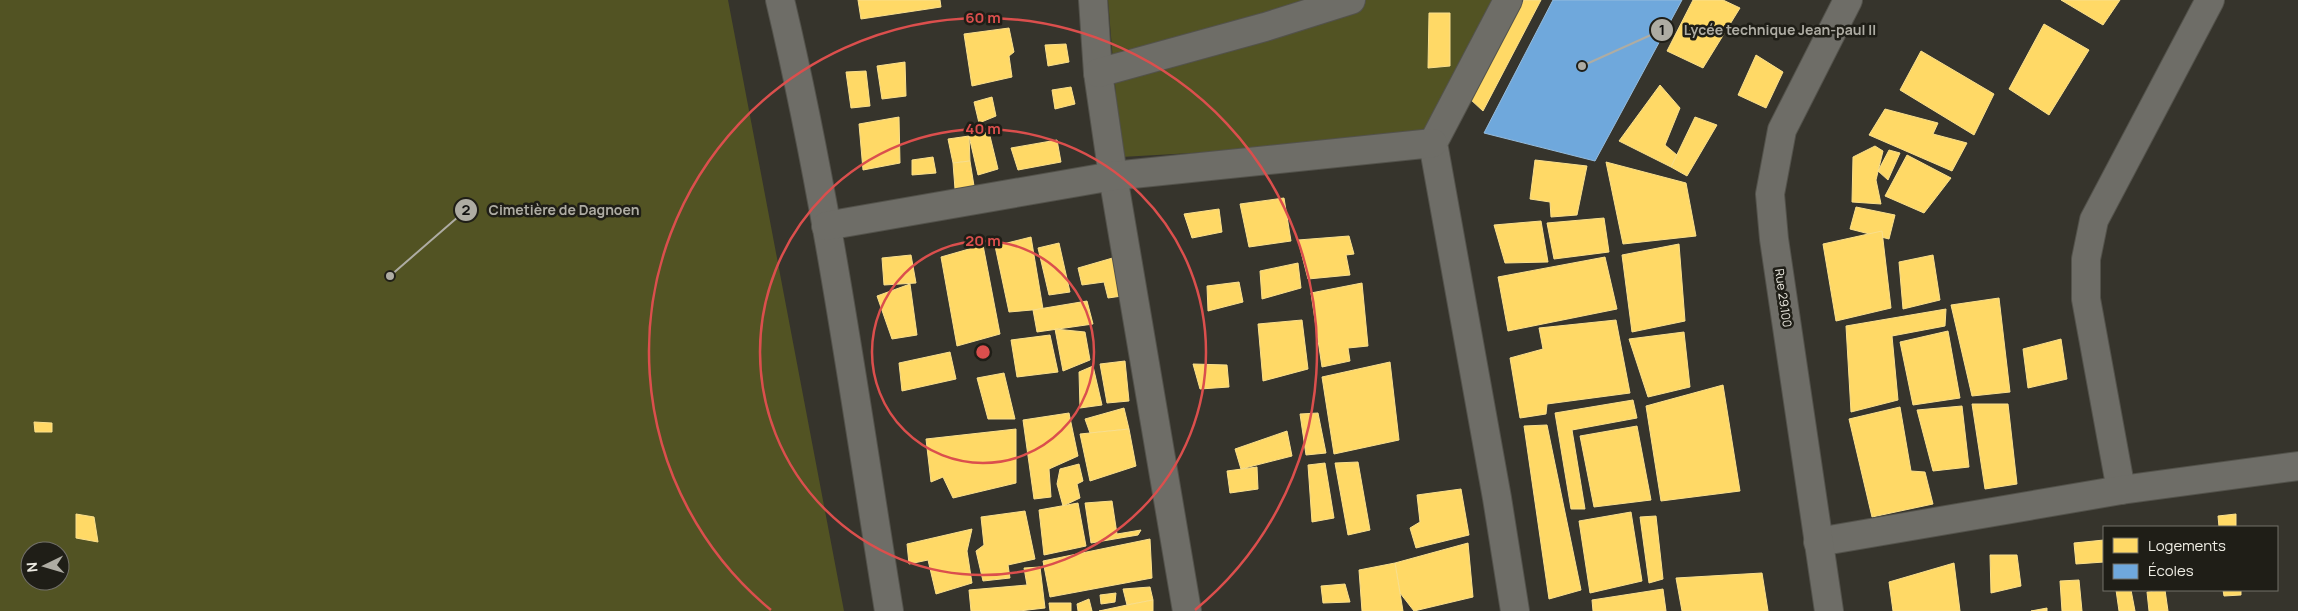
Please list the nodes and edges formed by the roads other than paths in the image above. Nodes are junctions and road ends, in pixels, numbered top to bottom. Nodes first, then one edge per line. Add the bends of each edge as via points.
1 (780, 0) edge
2 (1093, 0) edge
3 (1351, 0) edge
4 (1508, 0) edge
5 (2210, 0) edge
6 (1841, 2) edge
7 (1098, 73) junction
8 (1433, 143) junction
9 (1113, 176) junction
10 (826, 226) junction
11 (2298, 466) edge
12 (2121, 490) junction
13 (1818, 542) junction
14 (889, 611) edge
15 (1187, 611) edge
16 (1516, 611) edge
17 (1829, 611) edge

1 - 10 street
2 - 7 street
3 - 7 street
4 - 8 street
5 - 12 street via 2094,220 2086,259 2086,299
6 - 13 street, Rue 29.100 via 1782,130 1770,194
7 - 9 street
8 - 9 street
8 - 16 street
9 - 10 street
9 - 15 street
10 - 14 street
11 - 12 street
12 - 13 street
13 - 17 street, Rue 29.100

